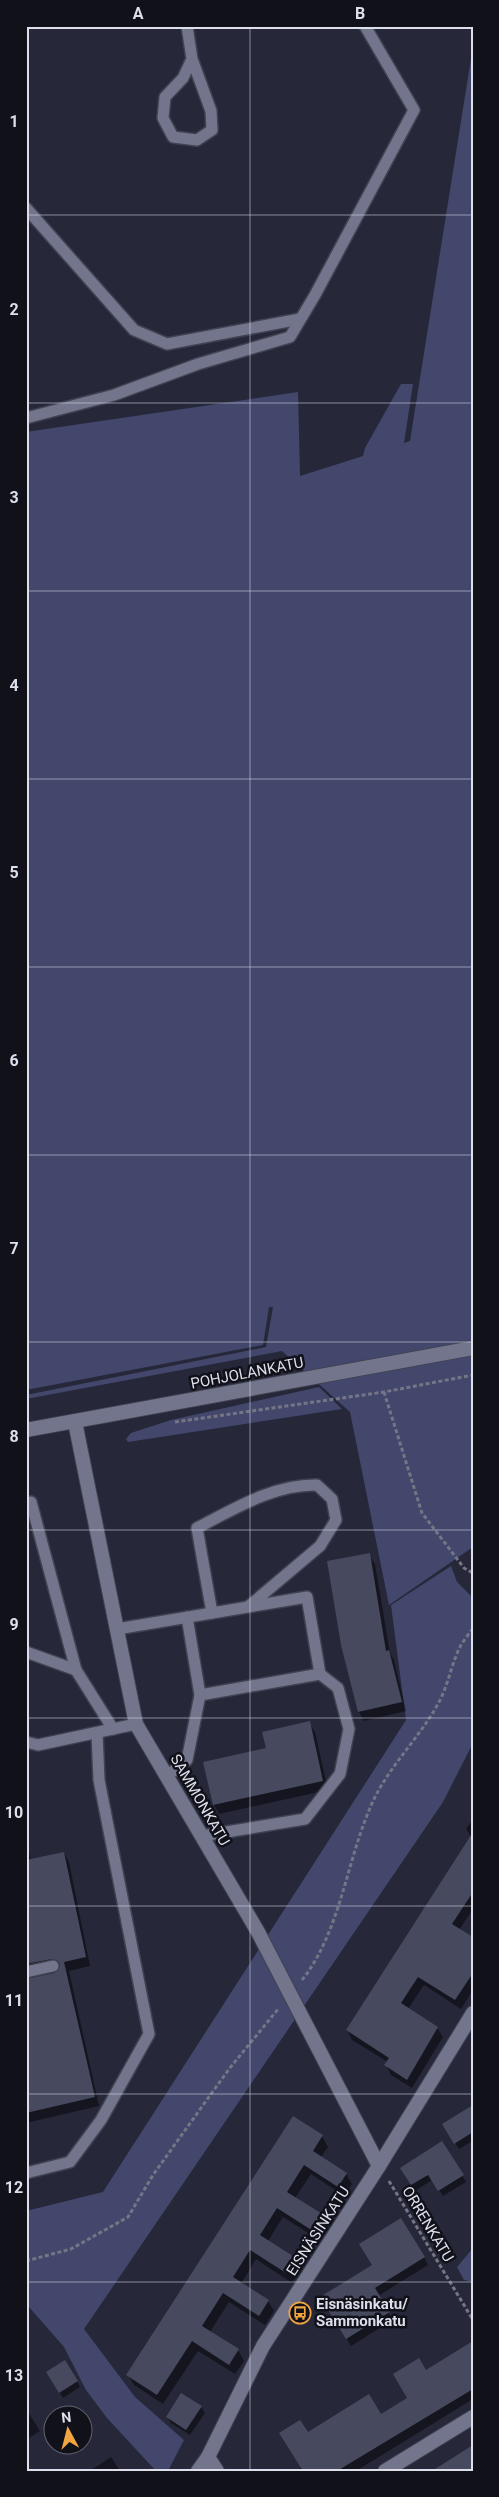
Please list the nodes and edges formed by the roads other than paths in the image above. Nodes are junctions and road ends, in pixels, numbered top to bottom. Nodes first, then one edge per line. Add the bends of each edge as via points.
1 (187, 26) edge
2 (365, 26) edge
3 (192, 59) junction
4 (26, 208) edge
5 (300, 319) junction
6 (26, 418) edge
7 (473, 1348) edge
8 (75, 1422) junction
9 (26, 1430) edge
10 (26, 1504) edge
11 (247, 1607) junction
12 (212, 1613) junction
13 (186, 1617) junction
14 (117, 1629) junction
15 (26, 1652) edge
16 (76, 1670) junction
17 (320, 1674) junction
18 (200, 1695) junction
19 (136, 1724) junction
20 (113, 1729) junction
21 (97, 1732) junction
22 (26, 1742) edge
23 (167, 1776) junction
24 (202, 1836) junction
25 (53, 1966) dead end
26 (26, 1972) edge
27 (473, 2013) edge
28 (379, 2166) junction
29 (26, 2173) edge
30 (473, 2417) edge
31 (208, 2457) junction
32 (198, 2471) edge
33 (217, 2471) edge
34 (386, 2471) edge

1 - 3 lane
2 - 5 lane via 414,110
3 - 3 lane via 183,78 165,97 163,118 172,137 197,140 212,130 211,111
4 - 5 lane via 134,330 167,344
5 - 6 lane via 290,337 198,364 114,395
7 - 8 street, POHJOLANKATU
8 - 9 street, POHJOLANKATU
8 - 14 street, SAMMONKATU
10 - 16 lane via 31,1502
11 - 12 lane
11 - 12 lane via 320,1546 336,1520 332,1498 317,1485 280,1490 197,1528
11 - 17 lane via 307,1597
12 - 13 lane
13 - 14 lane
13 - 18 lane
14 - 19 street, SAMMONKATU
15 - 16 lane
16 - 20 lane
17 - 18 lane
17 - 24 lane via 338,1688 349,1728 340,1774 305,1819
18 - 23 lane via 187,1760
19 - 20 lane
19 - 23 street, SAMMONKATU
20 - 21 lane
21 - 22 lane via 38,1745
21 - 29 lane via 100,1780 149,2034 101,2120 70,2162
23 - 24 street, SAMMONKATU
24 - 28 street, SAMMONKATU via 258,1932
25 - 26 lane
27 - 28 street, EISNÄSINKATU
28 - 31 street, EISNÄSINKATU via 263,2346
30 - 34 street
31 - 32 street, EISNÄSINKATU
31 - 33 street

